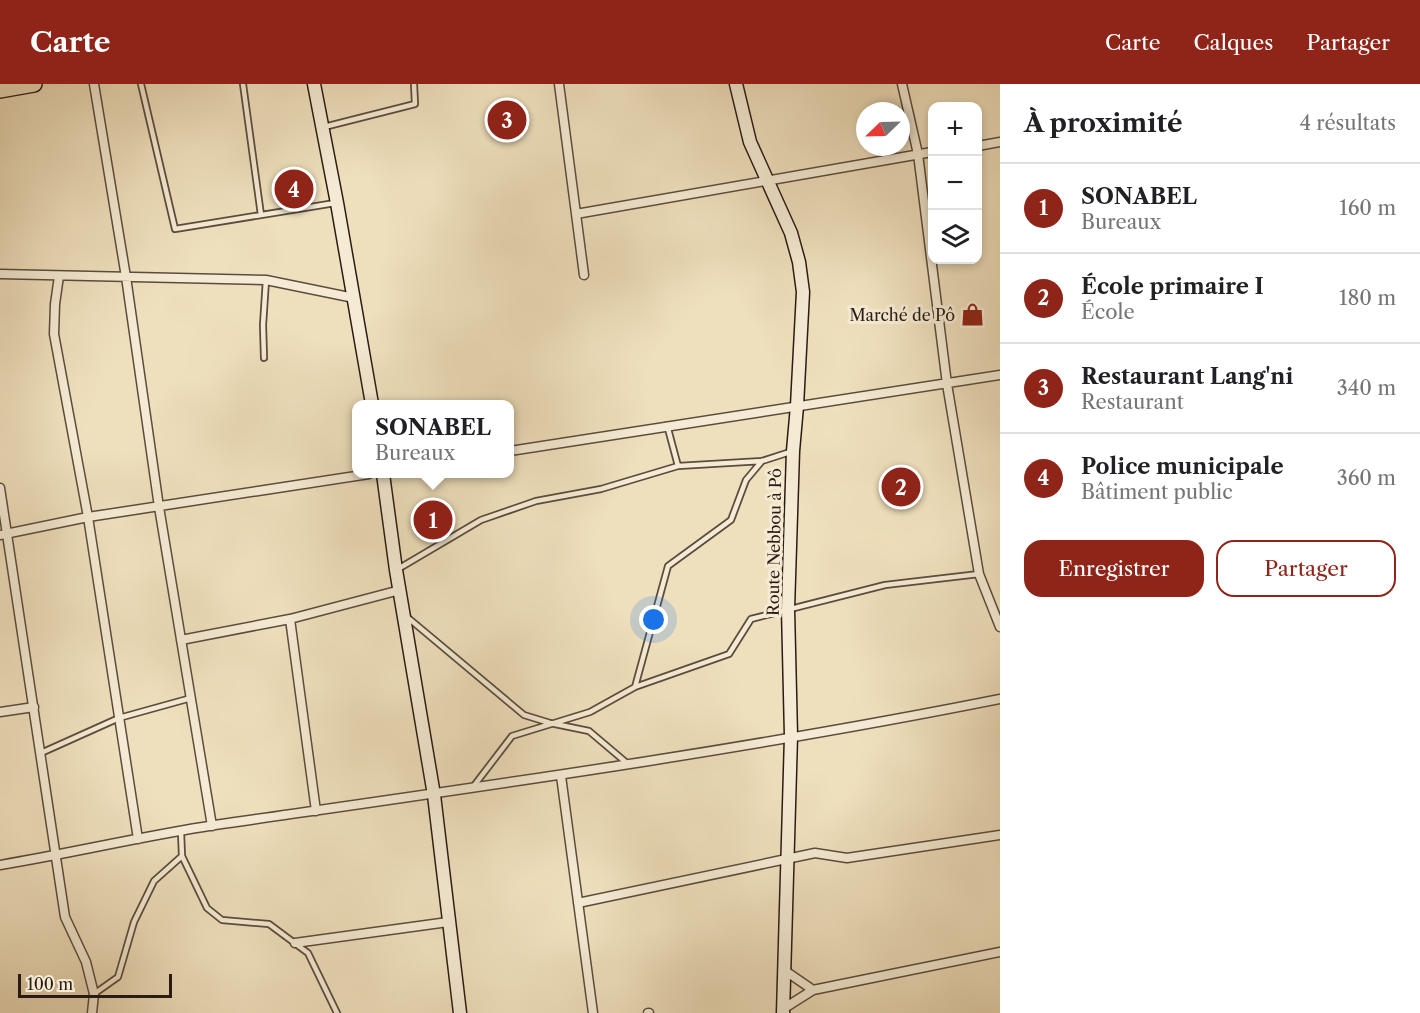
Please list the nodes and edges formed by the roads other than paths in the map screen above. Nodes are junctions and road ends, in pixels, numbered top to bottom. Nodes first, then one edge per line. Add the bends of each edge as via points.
1 (34, 84) edge
2 (94, 84) edge
3 (141, 84) edge
4 (243, 84) edge
5 (314, 84) edge
6 (414, 84) edge
7 (559, 84) edge
8 (739, 84) edge
9 (902, 84) edge
10 (0, 90) edge
11 (321, 128) junction
12 (1000, 142) edge
13 (982, 145) edge
14 (928, 153) edge
15 (918, 154) junction
16 (768, 179) junction
17 (337, 203) junction
18 (576, 214) junction
19 (261, 215) junction
20 (0, 274) edge
21 (584, 275) dead end
22 (59, 276) junction
23 (126, 277) junction
24 (266, 280) junction
25 (354, 298) junction
26 (264, 358) dead end
27 (1000, 375) edge
28 (948, 384) junction
29 (371, 400) edge
30 (797, 406) junction
31 (668, 425) junction
32 (514, 450) edge
33 (793, 451) junction
34 (762, 461) junction
35 (678, 466) junction
36 (352, 477) edge
37 (384, 478) edge
38 (0, 488) edge
39 (159, 507) junction
40 (88, 516) junction
41 (4, 534) edge
42 (396, 570) junction
43 (979, 574) junction
44 (400, 590) junction
45 (788, 609) junction
46 (404, 615) junction
47 (290, 619) junction
48 (1000, 627) edge
49 (181, 640) junction
50 (635, 687) junction
51 (191, 698) junction
52 (1000, 699) edge
53 (34, 707) junction
54 (0, 712) edge
55 (119, 718) junction
56 (550, 723) junction
57 (791, 736) junction
58 (41, 753) junction
59 (630, 765) junction
60 (561, 776) junction
61 (471, 789) junction
62 (434, 795) junction
63 (316, 812) junction
64 (212, 826) junction
65 (181, 832) junction
66 (1000, 835) edge
67 (138, 840) junction
68 (55, 856) junction
69 (182, 856) junction
70 (787, 860) junction
71 (0, 865) edge
72 (578, 903) junction
73 (448, 922) junction
74 (295, 943) junction
75 (1000, 952) edge
76 (784, 970) junction
77 (813, 990) junction
78 (94, 994) junction
79 (783, 1011) edge
80 (92, 1013) edge
81 (337, 1013) edge
82 (461, 1013) edge
83 (593, 1013) edge

1 - 10 highway
2 - 23 street
3 - 19 lane via 175,229
4 - 19 lane
5 - 11 main road
6 - 11 lane via 415,104
7 - 18 street
8 - 16 main road, Route Nebbou à Pô via 750,142
9 - 15 street
11 - 17 main road
12 - 13 street
14 - 15 street
15 - 16 street
15 - 28 street
16 - 18 street
16 - 30 main road, Route Nebbou à Pô via 800,262 803,292
17 - 19 lane
17 - 25 main road
18 - 21 street
20 - 22 street
22 - 23 street
22 - 40 street via 54,333
23 - 24 street
23 - 39 street
24 - 25 street
24 - 26 lane
25 - 29 main road
27 - 28 street
28 - 30 street
28 - 43 street
30 - 31 street
30 - 33 main road, Route Nebbou à Pô
31 - 32 street
31 - 35 lane
33 - 34 lane
33 - 45 main road, Route Nebbou à Pô
34 - 35 lane
34 - 50 lane via 746,480 731,520 668,566
35 - 42 lane via 601,489 536,501 481,520
36 - 39 street
37 - 42 main road
38 - 41 street
39 - 40 street
39 - 49 street
40 - 41 street
40 - 55 street
41 - 53 street
42 - 44 main road
43 - 45 lane via 885,585
43 - 48 street
44 - 46 main road
44 - 47 street
45 - 50 lane via 751,620 729,654
45 - 57 main road, Route Nebbou à Pô
46 - 56 lane via 524,715
46 - 62 main road
47 - 49 street
47 - 63 street
49 - 51 street
50 - 56 lane via 590,712
51 - 55 lane
51 - 64 street
52 - 57 street
53 - 54 street
53 - 58 street
55 - 58 lane
55 - 67 street
56 - 59 lane via 589,730
56 - 61 lane via 513,736
57 - 59 street
57 - 70 main road, Route Nebbou à Pô
58 - 68 street
59 - 60 street
60 - 61 street
60 - 72 street
61 - 62 street
62 - 63 street
62 - 73 main road
63 - 64 street
64 - 65 street
65 - 67 street
65 - 69 lane
66 - 70 street via 847,858 815,853
67 - 68 street
68 - 71 street
68 - 78 street via 65,917 86,962
69 - 74 lane via 207,908 222,920 269,924
69 - 78 lane via 154,881 134,922 118,977
70 - 72 street
70 - 76 main road, Route Nebbou à Pô
72 - 83 street
73 - 74 street
73 - 82 main road
74 - 81 lane via 308,953
75 - 77 street
76 - 77 street
76 - 79 main road, Route Nebbou à Pô
77 - 79 street
78 - 80 street

